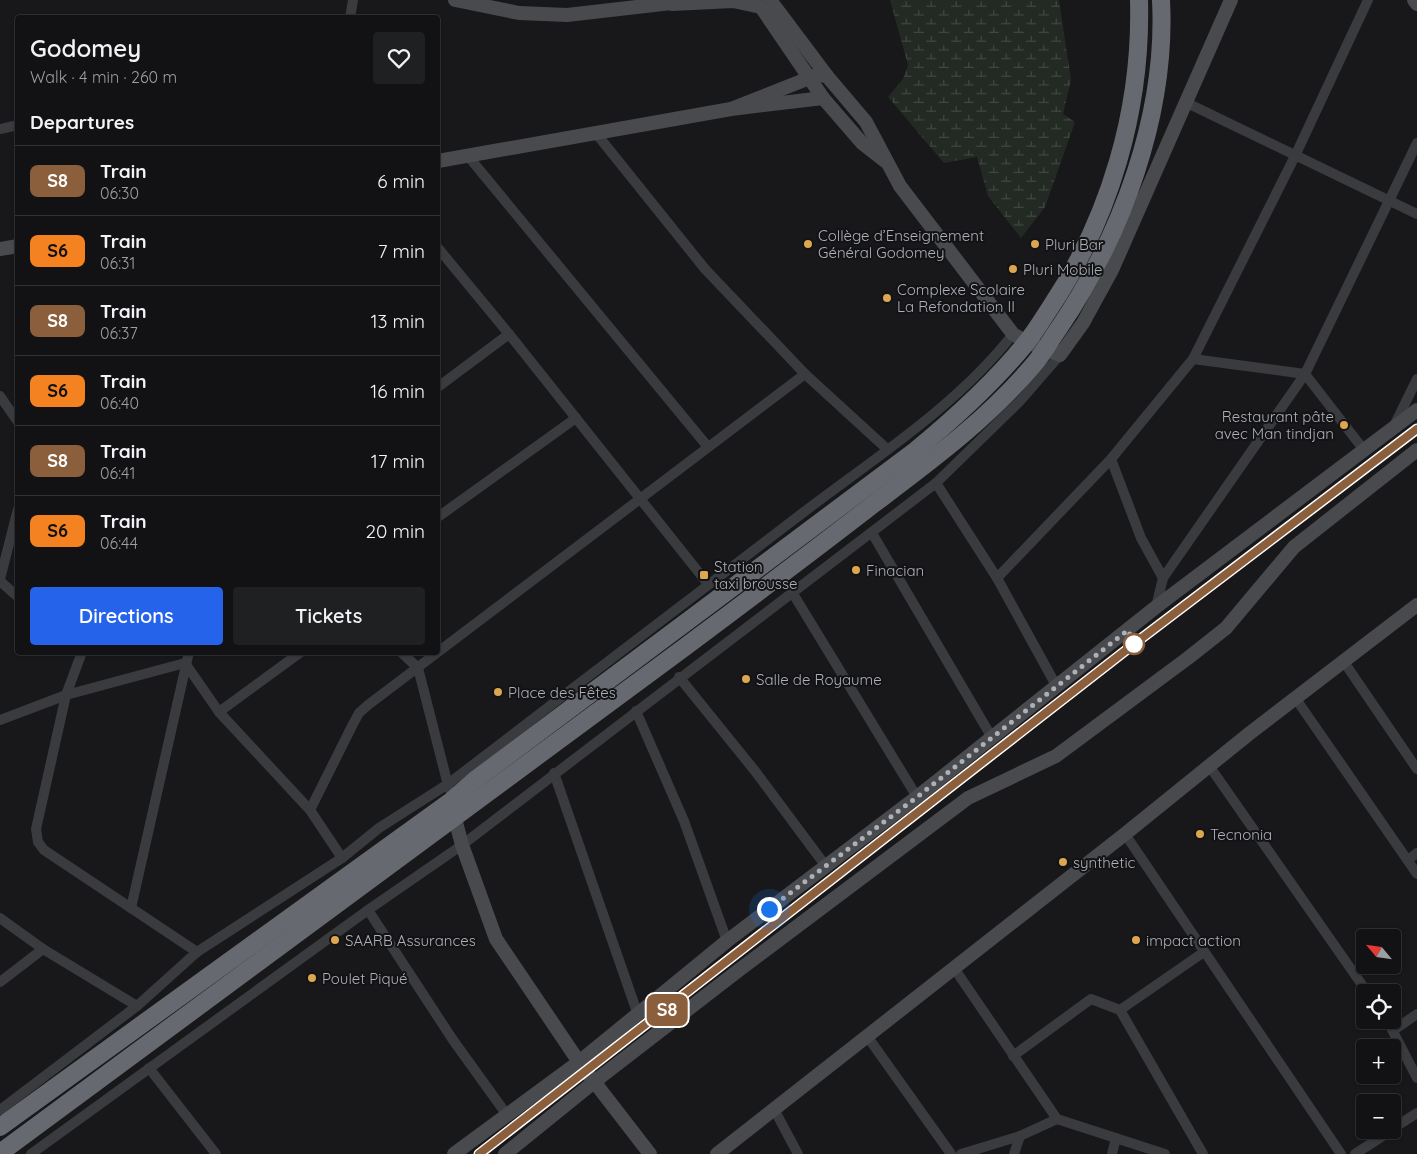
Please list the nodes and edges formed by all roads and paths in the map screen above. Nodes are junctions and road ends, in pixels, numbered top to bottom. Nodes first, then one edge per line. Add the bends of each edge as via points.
1 (353, 0) edge
2 (455, 0) edge
3 (686, 0) edge
4 (734, 0) edge
5 (1139, 0) edge
6 (1161, 0) edge
7 (1231, 0) edge
8 (1368, 0) edge
9 (1414, 0) edge
10 (476, 2) edge
11 (762, 2) edge
12 (672, 4) junction
13 (1417, 4) edge
14 (350, 15) edge
15 (828, 76) junction
16 (808, 79) junction
17 (823, 98) junction
18 (1185, 102) junction
19 (732, 109) junction
20 (15, 126) edge
21 (0, 129) edge
22 (595, 132) junction
23 (1417, 143) edge
24 (468, 156) junction
25 (1295, 156) junction
26 (440, 161) edge
27 (888, 164) junction
28 (1389, 200) junction
29 (1417, 214) edge
30 (15, 246) edge
31 (0, 249) edge
32 (440, 250) edge
33 (510, 334) junction
34 (1020, 338) junction
35 (1052, 351) junction
36 (1193, 359) junction
37 (805, 374) junction
38 (1305, 374) junction
39 (1417, 379) edge
40 (440, 386) edge
41 (0, 396) edge
42 (1417, 410) edge
43 (15, 418) edge
44 (576, 418) junction
45 (1393, 429) junction
46 (708, 447) junction
47 (888, 449) junction
48 (1364, 450) junction
49 (1417, 450) edge
50 (1111, 459) junction
51 (936, 483) junction
52 (640, 499) junction
53 (440, 516) edge
54 (15, 521) edge
55 (872, 533) junction
56 (997, 578) junction
57 (1163, 578) junction
58 (0, 580) edge
59 (708, 584) junction
60 (792, 592) junction
61 (15, 594) edge
62 (1417, 605) edge
63 (1156, 607) junction
64 (440, 651) edge
65 (80, 655) edge
66 (188, 655) edge
67 (297, 655) edge
68 (404, 655) edge
69 (435, 655) edge
70 (1344, 662) junction
71 (185, 664) junction
72 (418, 668) junction
73 (679, 677) junction
74 (1057, 687) junction
75 (66, 695) junction
76 (1296, 699) junction
77 (219, 712) junction
78 (636, 712) junction
79 (0, 720) edge
80 (991, 736) junction
81 (1210, 767) junction
82 (1417, 770) edge
83 (554, 773) junction
84 (450, 792) junction
85 (917, 797) junction
86 (310, 810) junction
87 (454, 820) junction
88 (1125, 834) junction
89 (462, 845) junction
90 (1417, 853) edge
91 (342, 858) junction
92 (1408, 860) junction
93 (825, 865) junction
94 (1417, 874) edge
95 (131, 908) junction
96 (368, 910) junction
97 (0, 918) edge
98 (727, 941) junction
99 (43, 949) junction
100 (197, 952) junction
101 (1204, 952) junction
102 (954, 968) junction
103 (0, 982) edge
104 (1361, 984) edge
105 (137, 1006) junction
106 (1120, 1010) junction
107 (1417, 1014) edge
108 (638, 1015) junction
109 (1394, 1030) joint
110 (867, 1036) junction
111 (1013, 1056) junction
112 (579, 1062) junction
113 (149, 1068) junction
114 (1417, 1078) edge
115 (594, 1082) junction
116 (774, 1109) junction
117 (0, 1110) edge
118 (1417, 1114) edge
119 (507, 1115) junction
120 (1057, 1119) junction
121 (1401, 1124) edge
122 (0, 1127) edge
123 (1020, 1136) junction
124 (1116, 1138) junction
125 (1378, 1139) edge
126 (0, 1153) edge
127 (30, 1154) edge
128 (216, 1154) edge
129 (454, 1154) edge
130 (505, 1154) edge
131 (650, 1154) edge
132 (717, 1154) edge
133 (798, 1154) edge
134 (951, 1154) edge
135 (961, 1154) edge
136 (1014, 1154) edge
137 (1112, 1154) edge
138 (1164, 1154) edge
139 (1203, 1154) edge
140 (1341, 1154) edge
141 (1355, 1154) edge

1 - 14 street
2 - 10 main road
3 - 12 main road
4 - 11 main road
4 - 12 main road
5 - 34 highway via 1138,52 1132,103 1112,182 1081,257
6 - 35 highway via 1150,120 1125,203 1093,274
7 - 18 main road
8 - 25 street
9 - 13 main road
10 - 12 main road via 519,14 567,15
11 - 15 main road
11 - 16 main road
15 - 16 main road via 817,75
15 - 27 main road via 866,122
16 - 17 main road
16 - 19 main road
17 - 19 main road
17 - 27 main road via 862,143
18 - 25 street
18 - 35 main road via 1112,270 1083,323
19 - 22 main road
20 - 21 street
22 - 24 main road
22 - 37 street via 705,269
23 - 28 street
24 - 26 main road
24 - 46 street
25 - 28 street
25 - 36 street
27 - 34 main road via 900,186
28 - 29 street
28 - 38 street
30 - 31 main road
32 - 33 street
33 - 40 street
33 - 44 street
34 - 35 main road
34 - 47 street
34 - 84 highway via 976,399 915,451
35 - 51 street via 1020,401
35 - 87 highway via 1037,361 1001,400 938,455
36 - 38 street
36 - 50 street
37 - 46 street
37 - 47 street
38 - 48 street
38 - 57 street
39 - 45 street
41 - 43 street
42 - 45 main road
44 - 52 street
44 - 53 street
45 - 48 main road
46 - 52 street
47 - 59 street
48 - 63 main road
49 - 115 main road via 1294,547 1226,628 1188,658 1056,756 968,798
50 - 56 street
50 - 57 street via 1141,538
51 - 55 street
51 - 56 street
52 - 59 street
52 - 64 street
54 - 58 street
55 - 60 street
55 - 80 street
56 - 74 street
57 - 63 street
58 - 61 street
59 - 84 street
60 - 73 street
60 - 85 street
62 - 70 main road
63 - 74 main road
65 - 75 street
66 - 71 street
67 - 77 street
68 - 72 street
69 - 72 street
70 - 76 main road
70 - 82 street
71 - 75 street
71 - 77 street
71 - 95 street
72 - 84 street
72 - 86 street via 359,713
73 - 78 street
73 - 93 street
74 - 80 main road
75 - 79 street
75 - 95 street via 36,830 38,842 44,850
76 - 81 main road
76 - 92 street
77 - 86 street
78 - 83 street
78 - 98 street via 684,821
80 - 85 main road
81 - 88 main road
81 - 104 street
83 - 89 street
83 - 108 street
84 - 87 main road
84 - 91 street via 379,828
84 - 122 highway
85 - 93 main road
86 - 91 street
87 - 89 main road
87 - 126 highway
88 - 101 street
88 - 102 main road
89 - 96 street
89 - 112 main road via 496,939
90 - 92 street
91 - 100 street
92 - 94 street
93 - 98 main road
95 - 100 street
96 - 113 street
96 - 119 street via 453,1040
97 - 99 street
98 - 108 main road
99 - 103 street
99 - 105 street
100 - 105 street
101 - 106 street
101 - 140 street
102 - 110 main road
102 - 111 street
105 - 117 street
106 - 111 street via 1091,999
106 - 139 street
107 - 109 street
108 - 112 main road
109 - 114 street
110 - 116 main road
110 - 134 street
111 - 120 street
112 - 115 main road
112 - 119 main road
113 - 127 street
113 - 128 street
115 - 130 main road
115 - 131 main road
116 - 132 main road
116 - 133 street
118 - 121 street
119 - 129 main road
120 - 123 street
120 - 124 street
123 - 135 street
123 - 136 street
124 - 137 street
124 - 138 street
125 - 141 street

